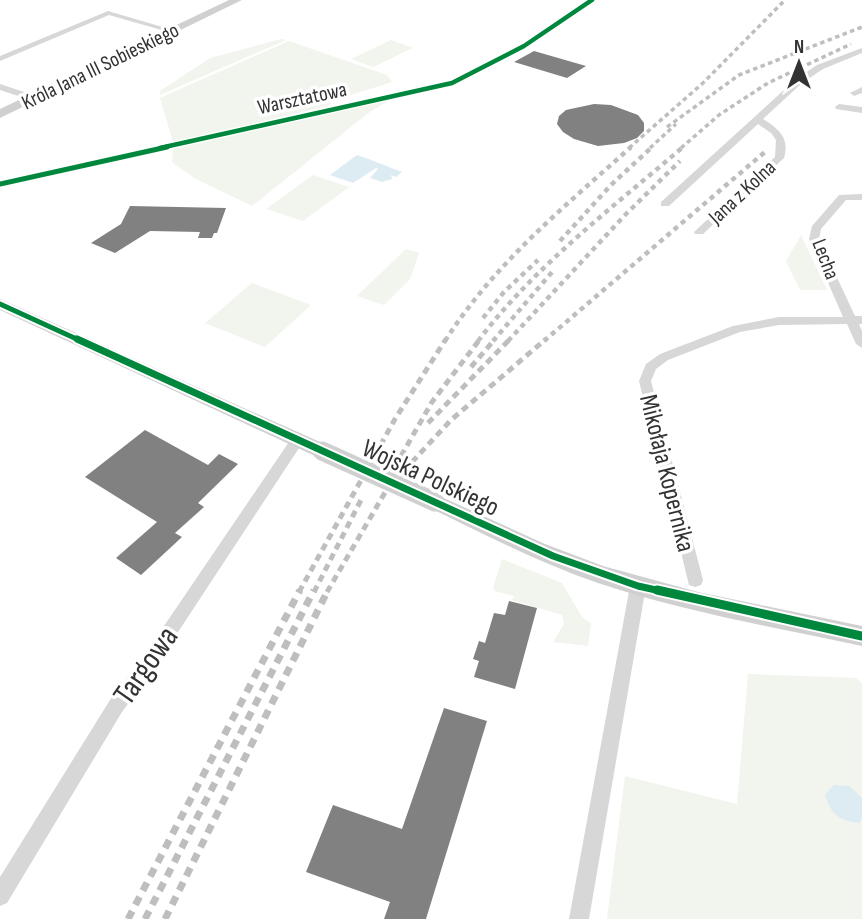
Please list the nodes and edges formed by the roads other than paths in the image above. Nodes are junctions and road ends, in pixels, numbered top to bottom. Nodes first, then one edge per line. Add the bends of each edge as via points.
1 (237, 0) edge
2 (592, 0) edge
3 (172, 31) junction
4 (862, 50) edge
5 (0, 59) edge
6 (0, 87) edge
7 (33, 98) junction
8 (839, 107) dead end
9 (862, 110) edge
10 (0, 114) edge
11 (758, 120) junction
12 (0, 184) edge
13 (862, 197) edge
14 (665, 204) dead end
15 (699, 232) dead end
16 (0, 304) edge
17 (857, 320) edge
18 (862, 344) edge
19 (298, 439) junction
20 (695, 580) dead end
21 (638, 586) junction
22 (862, 636) edge
23 (0, 896) edge
24 (579, 919) edge

1 - 3 street, Króla Jana III Sobieskiego
2 - 12 street, Warsztatowa via 504,57 452,83
3 - 5 street via 108,13
3 - 7 street, Króla Jana III Sobieskiego
4 - 11 street, Jana z Kolna via 799,81
6 - 7 street
7 - 10 street, Króla Jana III Sobieskiego
8 - 9 street
11 - 14 street, Jana z Kolna
11 - 15 street, Jana z Kolna via 781,139 779,158
13 - 17 street, Lecha via 843,197 816,228 814,239
16 - 19 street, Wojska Polskiego
17 - 18 street, Lecha
17 - 20 street, Mikołaja Kopernika via 757,324 664,357 650,367 645,381
19 - 21 street, Wojska Polskiego, bridge via 553,556
19 - 23 street, Targowa via 116,706
21 - 22 street, Wojska Polskiego
21 - 24 street

